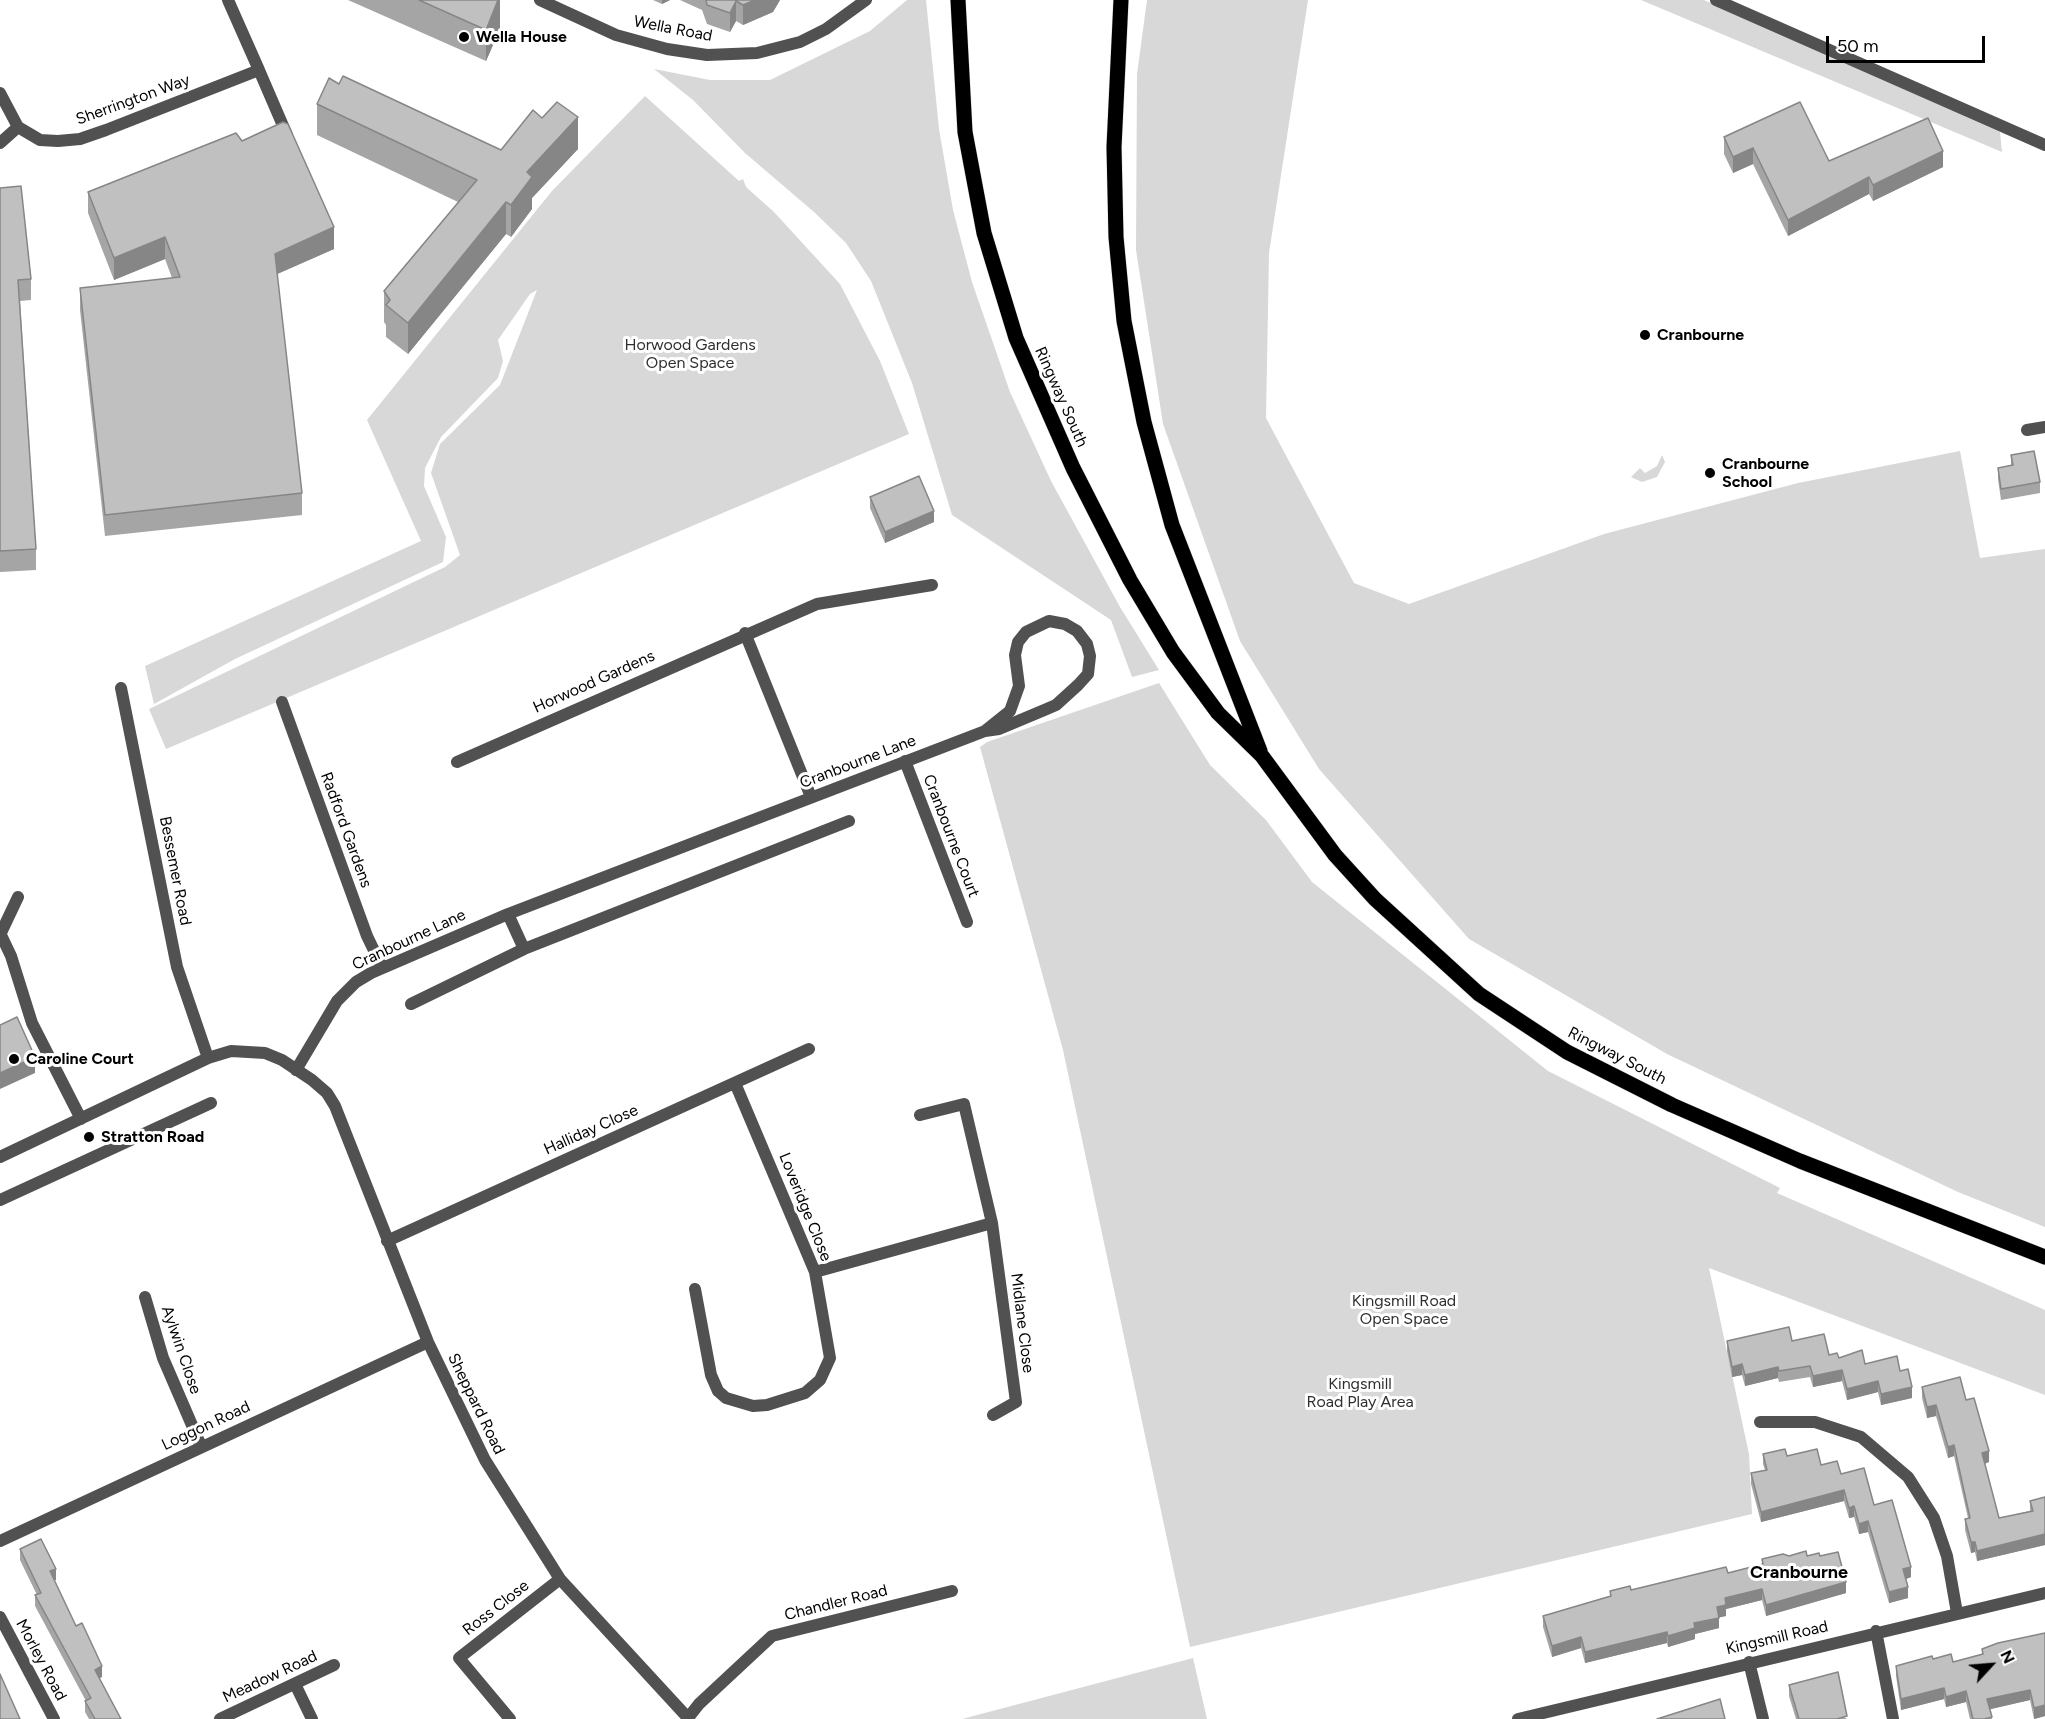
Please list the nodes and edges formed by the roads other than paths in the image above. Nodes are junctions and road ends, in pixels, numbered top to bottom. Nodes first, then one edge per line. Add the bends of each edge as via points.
1 (228, 0) edge
2 (540, 0) edge
3 (866, 0) edge
4 (958, 0) edge
5 (1121, 0) edge
6 (1716, 0) edge
7 (259, 70) junction
8 (0, 93) edge
9 (18, 127) junction
10 (288, 137) edge
11 (0, 143) edge
12 (2045, 145) edge
13 (2045, 427) edge
14 (2027, 430) dead end
15 (932, 585) dead end
16 (745, 633) junction
17 (121, 688) dead end
18 (282, 702) dead end
19 (985, 731) junction
20 (1262, 756) junction
21 (905, 761) junction
22 (457, 762) dead end
23 (812, 797) junction
24 (849, 821) dead end
25 (18, 897) dead end
26 (508, 914) junction
27 (967, 922) dead end
28 (0, 935) edge
29 (524, 949) junction
30 (382, 967) junction
31 (411, 1004) dead end
32 (809, 1049) dead end
33 (208, 1058) junction
34 (296, 1070) junction
35 (735, 1083) junction
36 (211, 1103) dead end
37 (920, 1115) dead end
38 (81, 1119) junction
39 (0, 1157) edge
40 (0, 1200) edge
41 (993, 1223) junction
42 (387, 1241) junction
43 (2045, 1257) edge
44 (814, 1272) junction
45 (695, 1288) dead end
46 (145, 1297) dead end
47 (428, 1342) junction
48 (993, 1415) dead end
49 (1760, 1422) dead end
50 (201, 1446) junction
51 (0, 1541) edge
52 (560, 1579) junction
53 (952, 1591) dead end
54 (2045, 1593) edge
55 (1957, 1613) junction
56 (0, 1617) edge
57 (1876, 1631) junction
58 (1749, 1662) junction
59 (334, 1665) dead end
60 (295, 1684) junction
61 (1532, 1717) edge
62 (54, 1719) edge
63 (220, 1719) edge
64 (312, 1719) edge
65 (510, 1719) edge
66 (688, 1719) edge
67 (1518, 1719) edge
68 (1763, 1719) edge
69 (1893, 1719) edge

1 - 7 street
2 - 3 street, Wella Road via 616,34 667,49 707,55 757,53 800,42
4 - 20 main road, Ringway South via 965,132 984,233 1016,338 1073,468 1130,580 1173,652 1218,712
5 - 20 main road, Ringway South via 1114,147 1116,237 1124,321 1144,422 1172,525
6 - 12 street
7 - 9 street, Sherrington Way via 80,139 40,140
7 - 10 street
8 - 9 street
9 - 11 street
13 - 14 street
15 - 16 street, Horwood Gardens via 817,604
16 - 22 street, Horwood Gardens
16 - 23 street
17 - 33 street, Bessemer Road via 177,967
18 - 30 street, Radford Gardens via 367,936
19 - 19 street, Cranbourne Lane via 1010,711 1019,686 1015,655 1026,632 1049,621 1077,631 1090,656 1088,674 1078,686 1056,705
19 - 21 street, Cranbourne Lane
20 - 43 main road, Ringway South via 1335,855 1375,899 1479,994 1567,1052 1672,1105 1800,1161
21 - 23 street, Cranbourne Lane
21 - 27 street, Cranbourne Court
23 - 26 street, Cranbourne Lane
24 - 29 street
25 - 28 street
26 - 29 street
26 - 30 street, Cranbourne Lane
28 - 38 street via 11,956 32,1023
29 - 31 street
30 - 34 street, Cranbourne Lane via 356,982 337,1001
32 - 35 street, Halliday Close
33 - 34 street via 231,1051 265,1053
33 - 38 street
34 - 42 street, Sheppard Road via 327,1093 335,1106
35 - 42 street, Halliday Close
35 - 44 street, Loveridge Close
36 - 40 street
37 - 41 street, Midlane Close via 964,1104
38 - 39 street
41 - 44 street
41 - 48 street, Midlane Close via 1016,1402
42 - 47 street, Sheppard Road
44 - 45 street, Loveridge Close via 828,1341 827,1369 805,1393 767,1405 734,1402 718,1391 711,1375
46 - 50 street, Aylwin Close via 163,1358
47 - 50 street, Loggon Road
47 - 52 street, Sheppard Road via 484,1460
49 - 55 street via 1815,1422 1861,1437 1908,1477 1934,1518 1947,1556
50 - 51 street, Loggon Road
52 - 65 street, Ross Close via 459,1658
52 - 66 street, Sheppard Road
53 - 66 street, Chandler Road via 772,1636
54 - 55 street, Kingsmill Road
55 - 57 street, Kingsmill Road
56 - 62 street, Morley Road
57 - 58 street, Kingsmill Road
57 - 69 street
58 - 61 street, Kingsmill Road
58 - 68 street
59 - 60 street, Meadow Road
60 - 63 street, Meadow Road
60 - 64 street
61 - 67 street, Kingsmill Road

